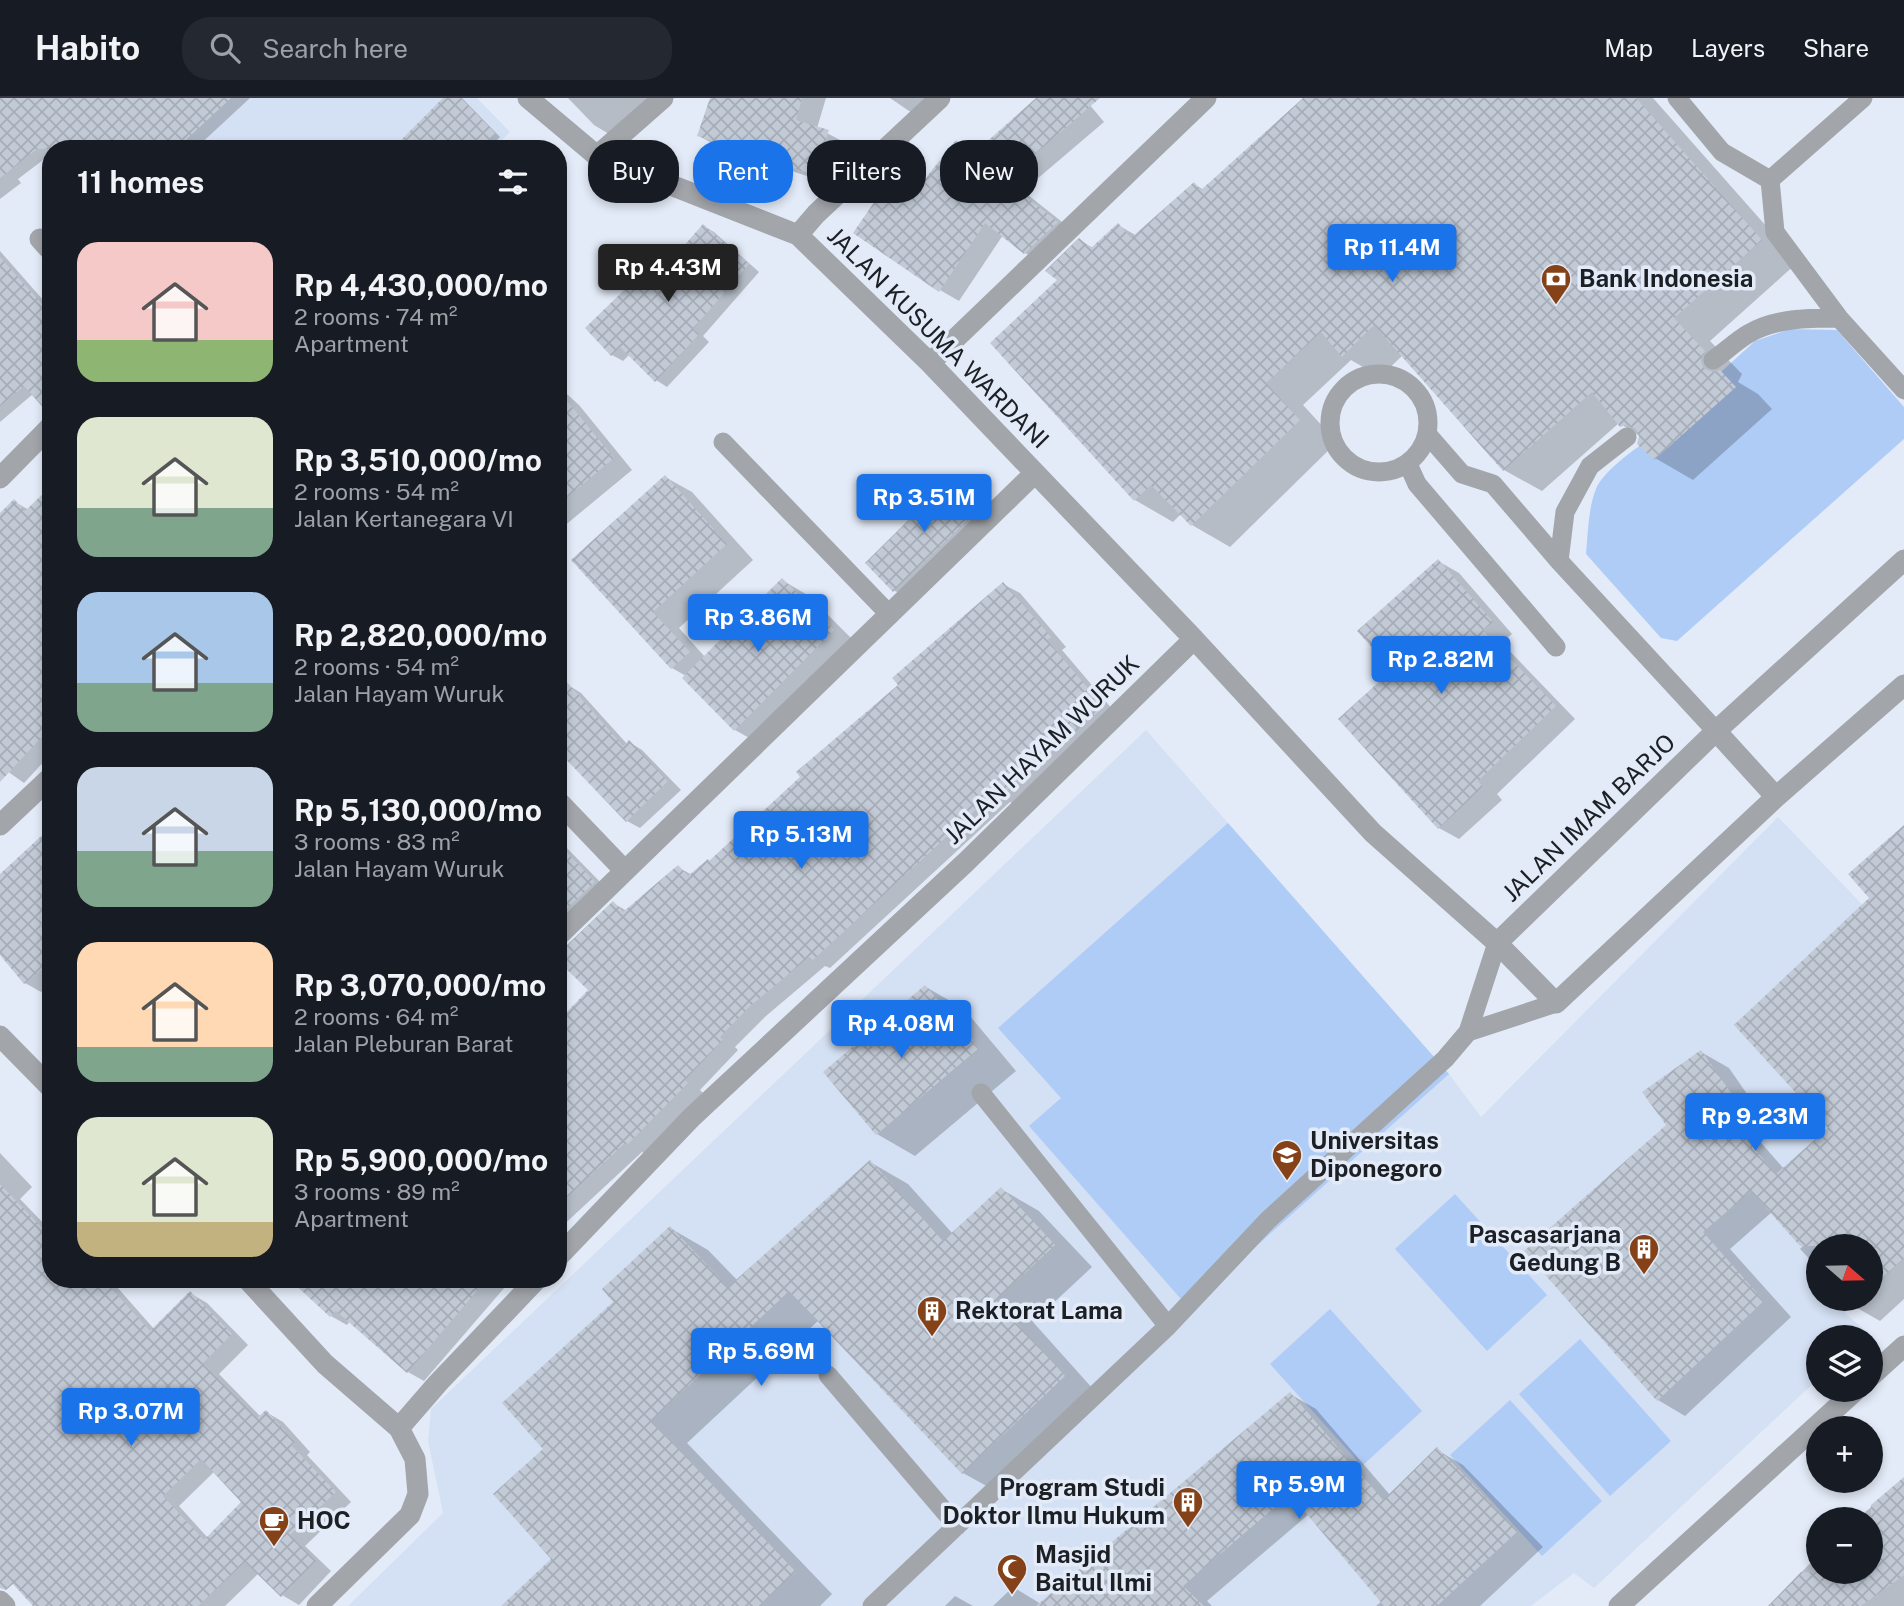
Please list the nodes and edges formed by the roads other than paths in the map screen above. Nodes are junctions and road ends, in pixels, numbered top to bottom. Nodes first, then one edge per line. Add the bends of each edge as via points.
1 (528, 98) edge
2 (663, 98) edge
3 (940, 98) edge
4 (1206, 98) edge
5 (1677, 98) edge
6 (1863, 98) edge
7 (615, 140) edge
8 (588, 148) edge
9 (1770, 180) junction
10 (679, 188) edge
11 (798, 235) junction
12 (1839, 318) junction
13 (1713, 360) dead end
14 (930, 363) junction
15 (1902, 384) edge
16 (42, 435) edge
17 (1427, 435) junction
18 (1627, 437) dead end
19 (723, 442) dead end
20 (1408, 464) junction
21 (1035, 473) junction
22 (0, 478) edge
23 (1904, 560) edge
24 (1559, 561) junction
25 (890, 615) junction
26 (1194, 639) junction
27 (1556, 647) dead end
28 (1904, 685) edge
29 (1716, 732) junction
30 (42, 785) edge
31 (1776, 797) junction
32 (567, 810) edge
33 (0, 825) edge
34 (625, 871) junction
35 (567, 927) edge
36 (1497, 943) junction
37 (1556, 1003) junction
38 (1468, 1032) junction
39 (0, 1036) edge
40 (42, 1079) edge
41 (981, 1093) dead end
42 (567, 1248) edge
43 (255, 1288) edge
44 (528, 1288) edge
45 (1168, 1326) junction
46 (1904, 1346) edge
47 (1883, 1365) edge
48 (828, 1375) dead end
49 (1843, 1402) edge
50 (399, 1428) junction
51 (957, 1526) junction
52 (0, 1601) edge
53 (5, 1606) edge
54 (317, 1606) edge
55 (872, 1606) edge
56 (1619, 1606) edge

1 - 8 street, JALAN KUSUMA WARDANI
2 - 7 street
3 - 11 street
4 - 14 street
5 - 9 lane via 1722,152
6 - 9 lane
9 - 12 lane via 1774,232
10 - 11 street, JALAN KUSUMA WARDANI
11 - 14 street, JALAN KUSUMA WARDANI
12 - 13 lane via 1782,321 1749,333
12 - 15 lane
14 - 21 street, JALAN KUSUMA WARDANI
16 - 22 street
17 - 20 lane
17 - 20 lane via 1425,403 1416,390 1396,377 1373,374 1357,379 1335,401 1330,433 1346,461 1376,473 1393,472
17 - 24 lane via 1462,474 1493,484
18 - 24 lane via 1590,466 1565,512
19 - 25 lane
20 - 27 lane via 1417,484
21 - 25 street
21 - 26 street, JALAN KUSUMA WARDANI
23 - 29 street, JALAN IMAM BARJO
24 - 29 lane
25 - 34 street
26 - 36 street via 1373,833
26 - 42 street, JALAN HAYAM WURUK via 967,862 692,1117
28 - 31 street
29 - 31 street
29 - 36 street, JALAN IMAM BARJO
30 - 33 street
31 - 37 street
32 - 34 street
34 - 35 street
36 - 37 street
36 - 38 lane
37 - 38 lane
38 - 45 lane via 1445,1059 1268,1220
39 - 40 street
41 - 45 lane
43 - 50 street via 326,1364
44 - 50 street
45 - 51 lane
46 - 47 street
48 - 51 lane
49 - 56 street
50 - 54 street via 415,1459 418,1494 410,1515
51 - 55 lane
52 - 53 street

